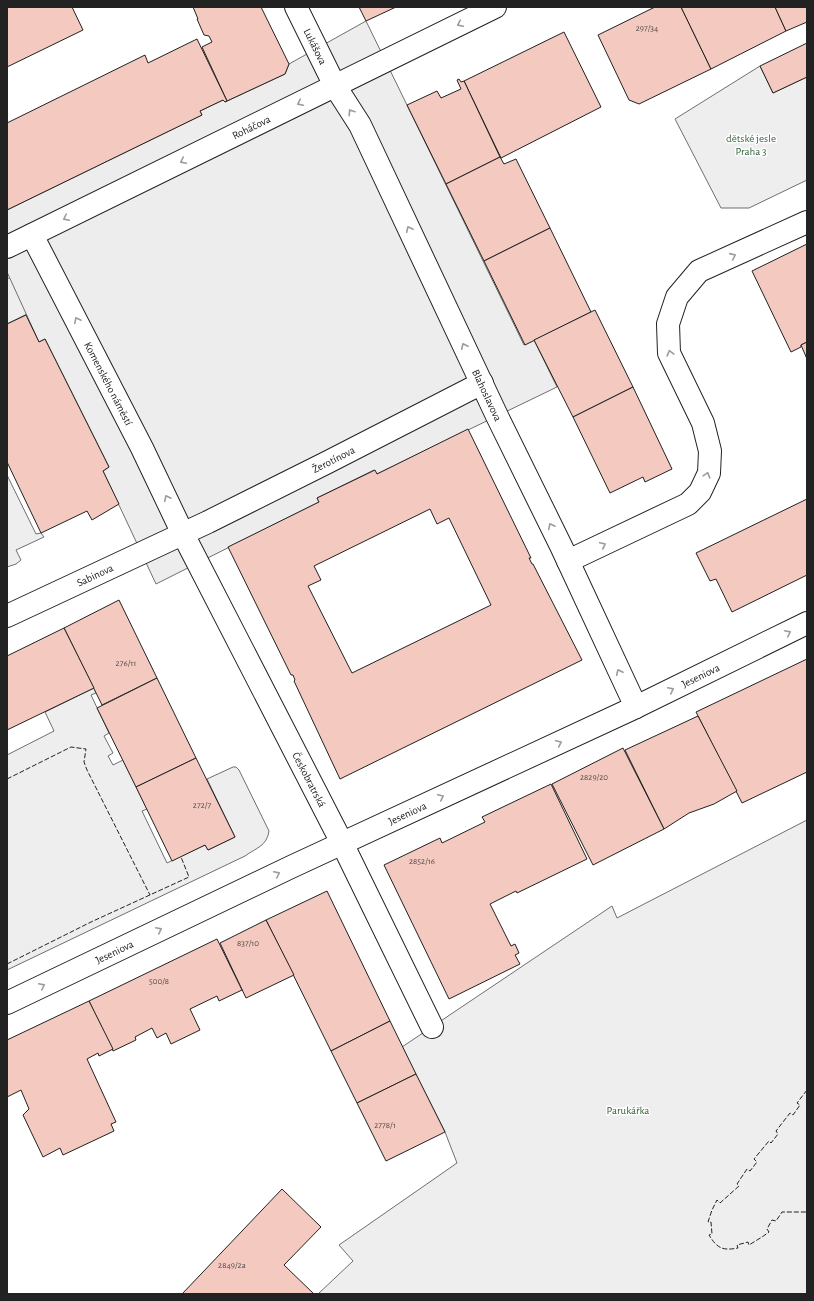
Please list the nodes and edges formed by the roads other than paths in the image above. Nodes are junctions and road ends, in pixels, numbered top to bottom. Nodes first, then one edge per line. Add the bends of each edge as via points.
1 (296, 7) edge
2 (495, 7) edge
3 (335, 86) junction
4 (807, 222) edge
5 (32, 235) junction
6 (7, 247) edge
7 (482, 383) junction
8 (183, 534) junction
9 (568, 561) junction
10 (7, 616) edge
11 (807, 623) edge
12 (636, 707) junction
13 (342, 843) junction
14 (7, 1003) edge
15 (432, 1027) dead end

1 - 3 street, Lukášova
2 -> 3 street, Roháčova
3 -> 5 street, Roháčova
7 -> 3 street, Blahoslavova via 360,125
9 -> 4 street via 688,504 700,492 709,473 710,451 703,423 669,353 668,324 677,297 699,271
5 - 6 street, Roháčova
8 -> 5 street, Komenského náměstí via 142,448
7 - 8 street, Žerotínova
9 -> 7 street, Blahoslavova
8 - 10 street, Sabinova
8 - 13 street, Českobratrská
12 -> 9 street, Blahoslavova
12 -> 11 street, Jeseniova
13 -> 12 street, Jeseniova
14 -> 13 street, Jeseniova
13 - 15 street, Českobratrská

